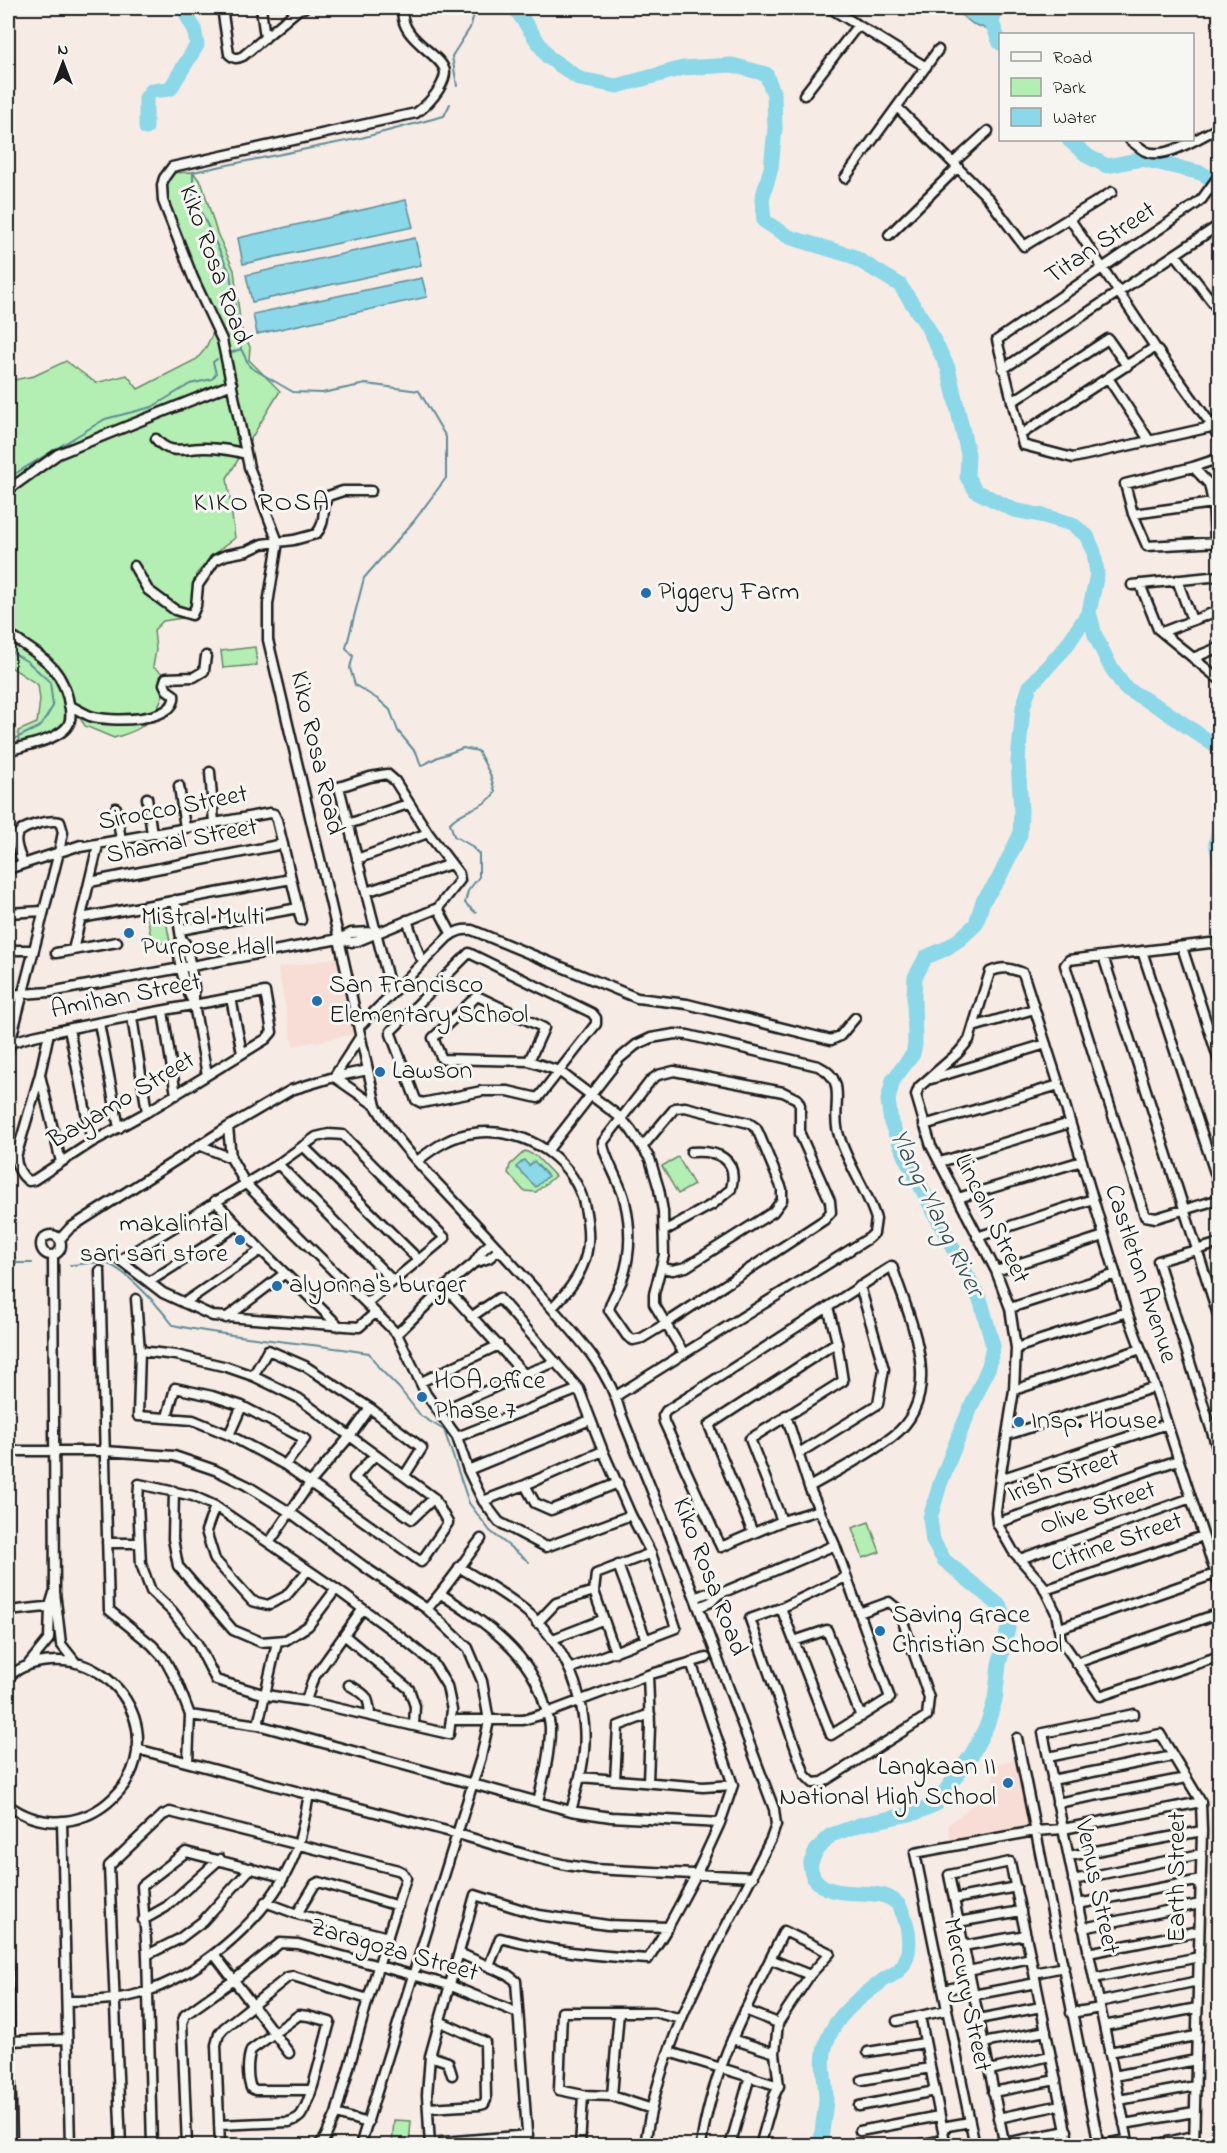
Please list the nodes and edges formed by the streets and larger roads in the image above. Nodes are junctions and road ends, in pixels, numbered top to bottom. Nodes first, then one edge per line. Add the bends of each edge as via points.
1 (222, 8) edge
2 (261, 8) edge
3 (300, 8) edge
4 (403, 8) edge
5 (832, 8) edge
6 (858, 25) junction
7 (265, 38) junction
8 (938, 50) dead end
9 (926, 67) junction
10 (804, 95) dead end
11 (898, 108) junction
12 (1220, 127) edge
13 (988, 131) dead end
14 (1194, 139) edge
15 (1131, 141) edge
16 (1189, 141) edge
17 (955, 165) junction
18 (1220, 174) edge
19 (845, 178) dead end
20 (1113, 192) dead end
21 (1070, 219) junction
22 (1216, 227) dead end
23 (889, 235) dead end
24 (1176, 255) junction
25 (1104, 267) junction
26 (1120, 293) junction
27 (1220, 312) edge
28 (1155, 346) junction
29 (1127, 366) junction
30 (1003, 369) junction
31 (1108, 378) junction
32 (232, 384) junction
33 (1012, 402) junction
34 (1216, 426) edge
35 (1020, 435) junction
36 (156, 439) dead end
37 (1149, 440) junction
38 (1220, 440) edge
39 (246, 453) junction
40 (1220, 458) edge
41 (1193, 467) junction
42 (8, 490) edge
43 (371, 491) dead end
44 (1213, 503) junction
45 (1133, 514) junction
46 (278, 542) junction
47 (1217, 543) edge
48 (134, 566) dead end
49 (1220, 576) edge
50 (1178, 580) junction
51 (1220, 610) edge
52 (1192, 620) junction
53 (1162, 632) junction
54 (8, 634) edge
55 (1220, 648) edge
56 (206, 656) dead end
57 (1193, 658) junction
58 (1220, 680) edge
59 (69, 705) junction
60 (8, 751) edge
61 (210, 772) dead end
62 (179, 786) dead end
63 (147, 798) dead end
64 (408, 804) junction
65 (116, 808) dead end
66 (214, 823) junction
67 (348, 824) junction
68 (185, 828) junction
69 (428, 833) junction
70 (152, 834) junction
71 (121, 840) junction
72 (283, 844) junction
73 (98, 845) junction
74 (59, 852) junction
75 (357, 859) junction
76 (23, 864) junction
77 (451, 864) junction
78 (8, 869) edge
79 (291, 879) junction
80 (90, 882) junction
81 (366, 892) junction
82 (175, 900) junction
83 (298, 908) junction
84 (438, 908) junction
85 (43, 911) junction
86 (8, 913) edge
87 (81, 918) junction
88 (301, 920) dead end
89 (407, 920) junction
90 (450, 931) dead end
91 (376, 932) junction
92 (181, 934) junction
93 (339, 939) junction
94 (117, 942) dead end
95 (1220, 944) edge
96 (1182, 946) junction
97 (8, 950) edge
98 (33, 950) junction
99 (73, 950) junction
100 (1142, 951) junction
101 (56, 953) dead end
102 (1103, 956) junction
103 (420, 957) dead end
104 (186, 968) junction
105 (390, 987) dead end
106 (265, 992) joint
107 (8, 995) edge
108 (22, 995) junction
109 (231, 998) junction
110 (194, 1005) junction
111 (1034, 1010) junction
112 (163, 1011) junction
113 (132, 1017) junction
114 (855, 1018) dead end
115 (99, 1023) junction
116 (359, 1027) junction
117 (974, 1027) junction
118 (69, 1029) junction
119 (49, 1033) junction
120 (360, 1036) junction
121 (1046, 1044) junction
122 (8, 1046) edge
123 (242, 1053) junction
124 (529, 1061) junction
125 (1220, 1064) edge
126 (368, 1071) junction
127 (559, 1071) junction
128 (40, 1074) junction
129 (207, 1075) junction
130 (334, 1077) junction
131 (927, 1080) junction
132 (1059, 1085) junction
133 (176, 1095) junction
134 (591, 1095) junction
135 (376, 1106) junction
136 (147, 1112) junction
137 (621, 1118) junction
138 (1070, 1124) junction
139 (924, 1125) junction
140 (228, 1126) junction
141 (119, 1128) junction
142 (92, 1142) junction
143 (199, 1145) junction
144 (303, 1146) junction
145 (643, 1146) junction
146 (548, 1150) junction
147 (691, 1152) dead end
148 (231, 1158) junction
149 (417, 1161) junction
150 (1082, 1161) junction
151 (61, 1162) junction
152 (940, 1162) junction
153 (278, 1164) junction
154 (245, 1183) junction
155 (1220, 1188) edge
156 (958, 1198) junction
157 (1220, 1198) edge
158 (1093, 1199) junction
159 (215, 1202) junction
160 (1184, 1210) junction
161 (237, 1226) junction
162 (664, 1231) junction
163 (1104, 1236) junction
164 (977, 1237) junction
165 (60, 1239) junction
166 (492, 1242) junction
167 (1220, 1243) edge
168 (500, 1249) junction
169 (261, 1250) junction
170 (1197, 1250) junction
171 (53, 1255) junction
172 (419, 1260) junction
173 (474, 1263) junction
174 (662, 1268) junction
175 (996, 1270) junction
176 (100, 1271) dead end
177 (284, 1274) junction
178 (1116, 1274) junction
179 (393, 1281) junction
180 (149, 1282) junction
181 (860, 1286) junction
182 (1220, 1286) edge
183 (445, 1287) junction
184 (1210, 1289) junction
185 (136, 1299) dead end
186 (184, 1303) junction
187 (367, 1303) junction
188 (828, 1307) junction
189 (552, 1308) junction
190 (1010, 1308) junction
191 (1127, 1312) junction
192 (375, 1313) junction
193 (226, 1317) junction
194 (471, 1317) junction
195 (1220, 1321) edge
196 (664, 1324) junction
197 (339, 1326) junction
198 (397, 1334) junction
199 (837, 1342) junction
200 (499, 1345) junction
201 (1016, 1348) junction
202 (1141, 1348) junction
203 (140, 1351) junction
204 (684, 1354) junction
205 (556, 1362) junction
206 (524, 1374) junction
207 (253, 1376) junction
208 (421, 1382) junction
209 (1155, 1387) junction
210 (579, 1389) junction
211 (1014, 1390) junction
212 (616, 1396) junction
213 (242, 1406) junction
214 (370, 1407) junction
215 (439, 1412) junction
216 (786, 1415) junction
217 (167, 1417) junction
218 (590, 1420) junction
219 (1167, 1424) junction
220 (229, 1435) junction
221 (351, 1435) junction
222 (1007, 1435) junction
223 (457, 1437) junction
224 (8, 1451) edge
225 (105, 1451) junction
226 (603, 1451) junction
227 (54, 1452) junction
228 (799, 1453) junction
229 (375, 1455) junction
230 (1220, 1456) edge
231 (1179, 1460) junction
232 (285, 1465) junction
233 (468, 1470) junction
234 (405, 1475) junction
235 (1000, 1479) junction
236 (310, 1483) junction
237 (618, 1483) junction
238 (525, 1485) junction
239 (809, 1487) junction
240 (174, 1491) junction
241 (434, 1498) junction
242 (1191, 1498) junction
243 (483, 1501) junction
244 (215, 1506) junction
245 (819, 1510) junction
246 (291, 1513) junction
247 (631, 1515) junction
248 (782, 1521) junction
249 (997, 1523) junction
250 (753, 1533) junction
251 (1203, 1536) junction
252 (481, 1539) dead end
253 (141, 1543) junction
254 (269, 1543) junction
255 (107, 1544) junction
256 (835, 1545) junction
257 (651, 1553) junction
258 (1020, 1559) junction
259 (618, 1565) junction
260 (459, 1567) junction
261 (308, 1570) junction
262 (1215, 1574) junction
263 (846, 1577) junction
264 (1220, 1587) edge
265 (336, 1589) junction
266 (1045, 1590) junction
267 (594, 1591) junction
268 (441, 1594) junction
269 (697, 1602) junction
270 (54, 1606) junction
271 (781, 1608) junction
272 (428, 1609) junction
273 (362, 1610) junction
274 (8, 1611) edge
275 (859, 1613) junction
276 (1220, 1613) edge
277 (602, 1620) junction
278 (537, 1623) junction
279 (1060, 1628) junction
280 (344, 1635) junction
281 (553, 1639) junction
282 (646, 1640) junction
283 (794, 1641) junction
284 (277, 1642) junction
285 (615, 1652) junction
286 (1220, 1656) edge
287 (706, 1658) dead end
288 (691, 1662) junction
289 (76, 1663) junction
290 (1076, 1663) junction
291 (27, 1666) junction
292 (569, 1669) junction
293 (648, 1675) junction
294 (8, 1677) edge
295 (349, 1685) dead end
296 (266, 1695) junction
297 (306, 1701) junction
298 (580, 1701) junction
299 (547, 1713) junction
300 (650, 1714) junction
301 (1134, 1714) dead end
302 (190, 1715) junction
303 (370, 1716) junction
304 (861, 1718) junction
305 (451, 1720) junction
306 (489, 1721) junction
307 (258, 1725) junction
308 (414, 1726) junction
309 (1017, 1738) dead end
310 (137, 1749) junction
311 (1173, 1756) junction
312 (1048, 1757) junction
313 (188, 1762) junction
314 (580, 1776) junction
315 (1186, 1778) junction
316 (615, 1780) junction
317 (1052, 1780) junction
318 (648, 1782) junction
319 (473, 1785) junction
320 (733, 1785) junction
321 (309, 1794) junction
322 (538, 1801) junction
323 (1201, 1802) junction
324 (1057, 1803) junction
325 (8, 1805) edge
326 (571, 1810) junction
327 (62, 1821) junction
328 (720, 1823) junction
329 (1063, 1829) junction
330 (1035, 1831) junction
331 (1202, 1831) junction
332 (459, 1834) junction
333 (299, 1843) junction
334 (1201, 1854) junction
335 (1069, 1856) junction
336 (220, 1859) junction
337 (251, 1868) junction
338 (697, 1873) junction
339 (283, 1877) junction
340 (753, 1877) junction
341 (1073, 1880) junction
342 (1201, 1880) junction
343 (1016, 1887) junction
344 (954, 1899) junction
345 (265, 1902) junction
346 (1078, 1904) junction
347 (1200, 1904) junction
348 (398, 1906) junction
349 (1021, 1911) junction
350 (297, 1914) junction
351 (143, 1920) junction
352 (958, 1922) junction
353 (668, 1927) junction
354 (1083, 1928) junction
355 (1199, 1931) junction
356 (1026, 1935) junction
357 (388, 1937) junction
358 (963, 1946) junction
359 (459, 1953) junction
360 (1088, 1953) junction
361 (214, 1954) junction
362 (147, 1955) junction
363 (1199, 1956) junction
364 (1031, 1958) junction
365 (770, 1959) junction
366 (8, 1961) edge
367 (379, 1965) junction
368 (489, 1966) junction
369 (1064, 1967) junction
370 (968, 1971) junction
371 (1034, 1973) junction
372 (414, 1975) junction
373 (810, 1976) junction
374 (1094, 1978) junction
375 (234, 1980) junction
376 (1198, 1981) junction
377 (1036, 1983) junction
378 (971, 1984) junction
379 (449, 1985) junction
380 (943, 1990) junction
381 (148, 1991) junction
382 (974, 1995) junction
383 (116, 1998) junction
384 (368, 1999) junction
385 (67, 2001) junction
386 (1099, 2005) junction
387 (254, 2006) junction
388 (1041, 2007) junction
389 (1197, 2008) junction
390 (746, 2010) junction
391 (947, 2010) junction
392 (619, 2012) junction
393 (518, 2013) junction
394 (1071, 2013) junction
395 (920, 2016) junction
396 (682, 2019) junction
397 (978, 2019) junction
398 (439, 2021) junction
399 (897, 2021) dead end
400 (778, 2023) junction
401 (1104, 2026) junction
402 (1046, 2031) junction
403 (273, 2032) junction
404 (1197, 2036) junction
405 (68, 2039) junction
406 (732, 2039) junction
407 (8, 2041) edge
408 (924, 2043) junction
409 (983, 2043) junction
410 (669, 2052) junction
411 (868, 2052) dead end
412 (1109, 2052) junction
413 (289, 2053) dead end
414 (776, 2053) junction
415 (430, 2056) junction
416 (1050, 2056) junction
417 (1196, 2060) junction
418 (722, 2067) junction
419 (930, 2068) junction
420 (990, 2070) junction
421 (8, 2073) edge
422 (452, 2075) dead end
423 (750, 2076) junction
424 (1114, 2076) junction
425 (862, 2080) dead end
426 (1056, 2080) junction
427 (778, 2086) junction
428 (1195, 2086) junction
429 (310, 2090) junction
430 (935, 2091) junction
431 (993, 2092) junction
432 (583, 2095) junction
433 (612, 2096) junction
434 (1119, 2100) junction
435 (9, 2104) edge
436 (1061, 2105) junction
437 (859, 2106) dead end
438 (428, 2108) junction
439 (652, 2109) junction
440 (1194, 2112) junction
441 (336, 2114) junction
442 (939, 2116) junction
443 (998, 2118) junction
444 (970, 2122) junction
445 (368, 2123) junction
446 (1124, 2124) junction
447 (219, 2126) junction
448 (942, 2127) junction
449 (861, 2131) dead end
450 (1067, 2132) junction
451 (528, 2135) junction
452 (10, 2140) edge
453 (498, 2141) edge
454 (1194, 2141) edge
455 (465, 2143) edge
456 (945, 2143) edge
457 (1128, 2143) edge
458 (430, 2144) edge
459 (1005, 2144) edge
460 (70, 2145) edge
461 (121, 2145) edge
462 (152, 2145) edge
463 (187, 2145) edge
464 (220, 2145) edge
465 (318, 2145) edge
466 (360, 2145) edge
467 (528, 2145) edge
468 (580, 2145) edge
469 (645, 2145) edge
470 (701, 2145) edge
471 (730, 2145) edge
472 (760, 2145) edge
473 (912, 2145) edge
474 (975, 2145) edge
475 (1069, 2145) edge
476 (1099, 2145) edge
477 (1148, 2145) edge

1 - 7 street via 229,54 233,57 243,57
2 - 7 street
3 - 7 street
4 - 32 street, Kiko Rosa Road via 412,37 444,70 442,82 428,104 416,113 172,166 164,178 163,201 222,340
5 - 6 street
6 - 9 street
6 - 10 street
8 - 9 street
9 - 11 street
11 - 17 street
11 - 19 street
12 - 14 street
13 - 17 street
15 - 16 street via 1146,151 1160,154
17 - 21 street via 989,199 1024,246
17 - 23 street
18 - 25 street, Titan Street via 1202,200
20 - 21 street
21 - 25 street
22 - 24 street
24 - 26 street
24 - 27 street
25 - 26 street
25 - 30 street, Titan Street via 997,340
26 - 28 street
26 - 30 street
28 - 29 street
28 - 34 street
29 - 31 street
29 - 33 street via 1108,339
30 - 33 street
31 - 35 street
31 - 37 street
32 - 39 street, Kiko Rosa Road
32 - 42 street via 58,454
33 - 35 street
34 - 37 street
34 - 38 street
35 - 37 street via 1023,445 1073,458
36 - 39 street via 168,449
39 - 46 street, Kiko Rosa Road
40 - 41 street
41 - 44 street via 1209,484
41 - 45 street via 1125,484
43 - 46 street via 343,491 327,496 319,532
44 - 45 street
44 - 47 street
45 - 47 street via 1147,546
46 - 48 street via 214,560 198,585 192,615 175,610 148,590
46 - 93 street, Kiko Rosa Road via 268,604 268,640
49 - 50 street
50 - 52 street
50 - 53 street via 1136,584
51 - 52 street
52 - 53 street
53 - 57 street
54 - 59 street via 57,670
55 - 57 street
56 - 59 street via 204,671 197,676 166,678 164,684 175,701 164,712 141,719 114,719 91,716
57 - 58 street
59 - 60 street via 70,718 63,731
61 - 66 street
62 - 68 street
63 - 70 street
64 - 67 street
64 - 67 street via 387,774 339,787
64 - 69 street
65 - 71 street
66 - 68 street, Sirocco Street
66 - 72 street, Sirocco Street via 274,814
67 - 75 street
68 - 70 street, Sirocco Street
69 - 75 street
69 - 77 street
70 - 71 street, Sirocco Street
71 - 73 street, Sirocco Street
72 - 79 street
72 - 80 street, Shamal Street
73 - 74 street, Sirocco Street
73 - 80 street
74 - 76 street, Sirocco Street
74 - 76 street via 63,826 50,820 17,836
74 - 85 street
75 - 81 street
76 - 78 street, Sirocco Street
77 - 81 street
77 - 84 street via 460,880
79 - 82 street
79 - 83 street
80 - 87 street
81 - 91 street
82 - 87 street
82 - 92 street
83 - 88 street
83 - 92 street
84 - 89 street
84 - 90 street
85 - 86 street
85 - 98 street
87 - 99 street
89 - 91 street
89 - 103 street
91 - 93 street via 356,932
91 - 105 street
92 - 104 street via 178,947
93 - 104 street
93 - 116 street, Kiko Rosa Road
94 - 99 street
95 - 96 street
96 - 100 street
96 - 125 street
97 - 98 street
98 - 108 street
99 - 101 street
100 - 102 street
100 - 155 street
102 - 160 street
102 - 160 street via 1066,962 1073,994 1143,1212 1152,1219
104 - 108 street
104 - 110 street via 186,989
106 - 109 street, Amihan Street
106 - 123 street, Bayamo Street via 272,1034
107 - 108 street
108 - 122 street
109 - 110 street, Amihan Street
109 - 123 street
110 - 112 street, Amihan Street
110 - 129 street
111 - 117 street
111 - 117 street, Castleton Avenue via 1023,973 1007,967 990,972
111 - 121 street, Castleton Avenue
112 - 113 street, Amihan Street
112 - 133 street
113 - 115 street, Amihan Street
113 - 136 street
114 - 116 street via 840,1036 831,1040 687,1004 637,998 465,929 448,937
115 - 118 street, Amihan Street
115 - 141 street
116 - 120 street, Kiko Rosa Road
117 - 131 street via 958,1053
118 - 119 street, Amihan Street
118 - 142 street
119 - 122 street, Amihan Street
119 - 128 street, Bayamo Street
120 - 126 street, Kiko Rosa Road
120 - 130 street
121 - 131 street
121 - 132 street, Castleton Avenue
123 - 129 street, Bayamo Street
124 - 124 street via 544,1028 477,996 433,1038 442,1059
124 - 127 street
126 - 130 street
126 - 135 street, Kiko Rosa Road
127 - 127 street via 596,1024 596,1018 469,953 391,1034 419,1102 482,1091 508,1091 538,1098
127 - 134 street
128 - 151 street
128 - 151 street, Bayamo Street via 16,1157 17,1166 29,1181
129 - 133 street, Bayamo Street
130 - 135 street
130 - 140 street via 291,1090
131 - 139 street, Lincoln Street via 916,1095
132 - 138 street, Castleton Avenue
132 - 139 street
133 - 136 street, Bayamo Street
134 - 137 street
134 - 146 street
134 - 204 street via 619,1059 636,1045 675,1034 818,1066 834,1077 838,1130 874,1211 874,1233
135 - 149 street, Kiko Rosa Road
136 - 141 street, Bayamo Street
137 - 145 street
137 - 196 street via 602,1145 625,1201 630,1240 625,1271 609,1310 633,1340
137 - 196 street via 651,1080 674,1071 791,1094 800,1105 800,1134 830,1201 831,1212 824,1221
138 - 150 street, Castleton Avenue
138 - 152 street
139 - 152 street, Lincoln Street
140 - 143 street
140 - 148 street
141 - 142 street, Bayamo Street
142 - 151 street, Bayamo Street
143 - 148 street
143 - 165 street via 70,1228
144 - 153 street
144 - 172 street
144 - 172 street via 316,1137 342,1135 445,1238
145 - 162 street via 659,1189
145 - 174 street via 675,1108 749,1123 759,1134 782,1189 782,1200 773,1212 686,1267
146 - 149 street via 532,1141 496,1132 474,1133 452,1138
146 - 189 street via 577,1185 584,1205 589,1246 573,1286
147 - 162 street via 707,1151 729,1163 733,1172 731,1189 713,1204
148 - 154 street
149 - 166 street, Kiko Rosa Road
150 - 156 street
150 - 158 street, Castleton Avenue
152 - 156 street, Lincoln Street
153 - 154 street
153 - 179 street
154 - 159 street
154 - 187 street
156 - 164 street, Lincoln Street
157 - 160 street
158 - 163 street, Castleton Avenue
158 - 164 street
159 - 161 street
159 - 180 street via 120,1260
160 - 170 street
161 - 169 street
161 - 180 street
162 - 174 street
163 - 175 street
163 - 178 street, Castleton Avenue
164 - 175 street, Lincoln Street
165 - 171 street via 61,1249
165 - 171 street via 47,1235 41,1243 44,1252
166 - 168 street, Kiko Rosa Road
166 - 173 street
167 - 170 street
168 - 173 street
168 - 189 street, Kiko Rosa Road
169 - 177 street
169 - 186 street
170 - 184 street
170 - 230 street via 1158,1261
171 - 227 street
172 - 179 street
173 - 183 street
174 - 196 street via 653,1299
175 - 190 street, Lincoln Street
176 - 225 street
177 - 193 street
177 - 197 street
178 - 190 street
178 - 191 street, Castleton Avenue
179 - 187 street
180 - 186 street
181 - 188 street
181 - 228 street via 884,1369 878,1404
181 - 239 street via 892,1266 920,1350 922,1383 914,1412 894,1436
182 - 184 street
183 - 194 street
183 - 198 street
184 - 195 street
185 - 203 street
186 - 193 street via 213,1316
187 - 192 street
188 - 199 street
188 - 250 street via 663,1416 721,1547
189 - 212 street, Kiko Rosa Road via 582,1342
190 - 201 street, Lincoln Street
191 - 201 street
191 - 202 street, Castleton Avenue
192 - 197 street via 359,1327
192 - 198 street
193 - 197 street
194 - 200 street
194 - 205 street via 499,1298
196 - 204 street
198 - 208 street
199 - 216 street via 843,1381
199 - 250 street via 710,1425
200 - 206 street
200 - 208 street
201 - 211 street, Lincoln Street
202 - 209 street, Castleton Avenue
202 - 211 street
203 - 207 street via 176,1355
203 - 217 street via 138,1416
204 - 212 street
205 - 206 street
205 - 210 street
206 - 215 street
207 - 214 street via 268,1350 305,1366
207 - 221 street via 298,1398
208 - 215 street
209 - 219 street, Castleton Avenue
209 - 222 street
210 - 218 street
210 - 223 street
211 - 222 street, Lincoln Street
212 - 269 street, Kiko Rosa Road
213 - 217 street via 175,1388
213 - 220 street
213 - 232 street via 305,1439
214 - 221 street
214 - 234 street via 422,1448
215 - 223 street
216 - 228 street
216 - 248 street via 750,1439
217 - 220 street via 193,1420
218 - 226 street
218 - 233 street
219 - 231 street, Castleton Avenue
219 - 235 street
220 - 232 street
221 - 229 street
221 - 236 street
222 - 235 street, Lincoln Street
223 - 233 street
224 - 227 street
225 - 227 street
225 - 246 street via 174,1456 246,1485
225 - 255 street
226 - 237 street
226 - 238 street
227 - 270 street
228 - 239 street
229 - 234 street
229 - 241 street via 354,1478 412,1519
231 - 242 street, Castleton Avenue
231 - 249 street, Irish Street
232 - 236 street
233 - 243 street
234 - 241 street
235 - 249 street, Lincoln Street
236 - 241 street via 421,1562 448,1523
236 - 246 street
237 - 238 street via 551,1510 535,1503
237 - 247 street
238 - 243 street
239 - 245 street
240 - 244 street
240 - 253 street via 139,1484
240 - 284 street via 173,1539 178,1566 233,1630 261,1642
242 - 251 street, Castleton Avenue
242 - 258 street, Olive Street
243 - 247 street via 499,1522 546,1547
244 - 254 street
244 - 261 street via 206,1531 215,1560 252,1601 268,1605 286,1596
245 - 248 street
245 - 256 street
246 - 254 street
246 - 272 street
247 - 257 street
248 - 250 street
249 - 258 street
251 - 262 street, Castleton Avenue
251 - 266 street, Citrine Street
252 - 260 street
253 - 255 street
253 - 296 street via 141,1564 151,1591 197,1643 216,1680
254 - 261 street
255 - 302 street via 109,1610 164,1658
256 - 263 street
256 - 269 street via 719,1594 711,1602
257 - 259 street
257 - 282 street via 676,1628
258 - 266 street
259 - 267 street via 596,1574
259 - 282 street
260 - 268 street
260 - 278 street via 519,1605
261 - 265 street
262 - 264 street, Castleton Avenue
262 - 279 street
263 - 271 street
263 - 275 street
265 - 273 street
265 - 284 street via 308,1626
266 - 279 street
267 - 277 street
267 - 278 street via 556,1603
268 - 272 street
268 - 299 street via 489,1626 525,1662 542,1692
269 - 340 street, Kiko Rosa Road via 774,1809 776,1825
270 - 274 street
270 - 289 street via 60,1644
270 - 291 street via 49,1639
271 - 275 street via 750,1619 805,1775 813,1784 823,1782 927,1716 929,1698 899,1610 889,1602
271 - 283 street
272 - 306 street via 468,1648 482,1682
273 - 280 street
273 - 305 street via 433,1663 447,1686
275 - 304 street via 890,1698
276 - 290 street
277 - 281 street
277 - 285 street
278 - 281 street
279 - 290 street via 1062,1640
280 - 297 street via 313,1679
280 - 308 street via 409,1689 415,1706
281 - 292 street
282 - 285 street
283 - 304 street via 827,1630
283 - 304 street via 831,1735
284 - 296 street
285 - 292 street
286 - 290 street via 1100,1696
287 - 288 street
288 - 293 street
288 - 320 street
289 - 291 street via 60,1660
289 - 310 street via 92,1668 118,1688 134,1717
291 - 294 street
292 - 298 street
293 - 298 street
293 - 300 street
295 - 303 street via 367,1696
296 - 297 street
296 - 307 street
297 - 303 street
298 - 299 street
298 - 314 street via 585,1726
299 - 306 street via 523,1720
299 - 322 street via 550,1727 546,1771
300 - 316 street via 618,1726
300 - 318 street
301 - 312 street, Venus Street via 1043,1733
302 - 307 street
302 - 313 street
303 - 308 street
305 - 306 street
305 - 308 street via 449,1734
306 - 319 street
307 - 319 street
309 - 330 street
310 - 313 street
310 - 327 street via 125,1784 109,1803 90,1814
311 - 312 street, Earth Street via 1160,1734
311 - 315 street, Earth Street
311 - 317 street
312 - 317 street, Venus Street
313 - 321 street
314 - 316 street
314 - 326 street
315 - 323 street, Earth Street
315 - 324 street
316 - 318 street
317 - 324 street, Venus Street
318 - 320 street via 703,1787
319 - 322 street
319 - 332 street
320 - 328 street
321 - 332 street
321 - 333 street
322 - 326 street
323 - 329 street
323 - 331 street, Earth Street
324 - 329 street, Venus Street
325 - 327 street via 32,1818
326 - 328 street via 611,1817
327 - 385 street
328 - 338 street
329 - 330 street
329 - 335 street, Venus Street
330 - 369 street
330 - 380 street, Mercury Street via 915,1853
331 - 334 street, Earth Street
331 - 335 street
332 - 338 street via 566,1865
332 - 372 street
333 - 339 street
333 - 348 street via 402,1872 406,1878
333 - 383 street via 170,1812 163,1815 109,1866
334 - 341 street
334 - 342 street, Earth Street
335 - 341 street, Venus Street
336 - 337 street
336 - 351 street via 166,1907
336 - 351 street via 186,1852 142,1886
337 - 339 street
337 - 362 street via 203,1921
338 - 340 street
338 - 353 street
339 - 345 street
340 - 396 street, Kiko Rosa Road
341 - 346 street, Venus Street
342 - 346 street
342 - 347 street, Earth Street
343 - 344 street
343 - 344 street via 1011,1862 949,1875
343 - 349 street
344 - 352 street
345 - 350 street
345 - 361 street
346 - 354 street, Venus Street
347 - 354 street
347 - 355 street, Earth Street
348 - 350 street via 319,1882
348 - 357 street
349 - 352 street
349 - 356 street
350 - 357 street
351 - 362 street
352 - 358 street
353 - 359 street via 539,1915 476,1895
353 - 368 street via 648,1959 577,1954 500,1938
354 - 360 street, Venus Street
355 - 360 street
355 - 363 street, Earth Street
356 - 358 street
356 - 364 street
357 - 367 street
358 - 370 street
359 - 368 street
359 - 379 street
360 - 374 street, Venus Street
361 - 375 street
361 - 381 street
362 - 381 street
363 - 374 street
363 - 376 street, Earth Street
364 - 370 street
364 - 371 street
365 - 373 street
365 - 373 street via 784,1931 830,1953
365 - 390 street
366 - 407 street
367 - 372 street, Zaragoza Street
367 - 375 street, Zaragoza Street via 285,1942 274,1945
367 - 384 street
368 - 393 street via 516,1981
369 - 371 street
369 - 394 street
370 - 378 street
371 - 377 street
372 - 379 street, Zaragoza Street
372 - 445 street
373 - 400 street
374 - 386 street, Venus Street
375 - 387 street
375 - 463 street via 194,2006 183,2019
376 - 386 street
376 - 389 street, Earth Street
377 - 382 street
377 - 388 street
378 - 380 street
378 - 382 street
379 - 393 street, Zaragoza Street
379 - 398 street
380 - 391 street, Mercury Street
381 - 383 street
381 - 462 street
382 - 397 street
383 - 385 street
383 - 461 street
384 - 387 street via 293,1976
384 - 441 street
385 - 405 street
386 - 394 street
386 - 401 street, Venus Street
387 - 403 street
387 - 447 street via 224,2028 217,2039
388 - 397 street
388 - 402 street
389 - 401 street
389 - 404 street, Earth Street
390 - 400 street
390 - 406 street
391 - 395 street
391 - 444 street, Mercury Street
392 - 396 street via 654,2012
392 - 432 street via 562,2012 558,2087 562,2092
392 - 433 street
393 - 451 street
394 - 476 street
395 - 399 street
395 - 408 street
396 - 410 street, Kiko Rosa Road
397 - 409 street
398 - 415 street
398 - 438 street via 485,2042 486,2100 480,2105
400 - 414 street
401 - 412 street, Venus Street
402 - 409 street
402 - 416 street
403 - 413 street
403 - 429 street via 251,2050 251,2088
403 - 429 street via 299,2015 330,2022
404 - 412 street
404 - 417 street, Earth Street
405 - 407 street
405 - 460 street
406 - 414 street
406 - 418 street
407 - 421 street
408 - 411 street
408 - 419 street
409 - 420 street
410 - 418 street
410 - 439 street, Kiko Rosa Road
412 - 424 street, Venus Street
414 - 427 street
415 - 422 street via 448,2062
415 - 438 street
416 - 420 street
416 - 426 street
417 - 424 street
417 - 428 street, Earth Street
418 - 423 street
418 - 470 street via 704,2122
419 - 425 street
419 - 430 street
420 - 431 street
421 - 435 street
423 - 427 street
423 - 471 street
424 - 434 street, Venus Street
426 - 431 street
426 - 436 street
427 - 472 street
428 - 434 street
428 - 440 street, Earth Street
429 - 447 street via 302,2113 294,2120
430 - 437 street
430 - 442 street
431 - 443 street
432 - 433 street
432 - 468 street
433 - 439 street
434 - 446 street, Venus Street
435 - 452 street
436 - 443 street
436 - 450 street
438 - 458 street
439 - 469 street, Kiko Rosa Road
440 - 446 street
440 - 454 street, Earth Street
441 - 445 street
441 - 465 street
442 - 448 street
442 - 449 street
443 - 459 street
444 - 448 street
444 - 474 street, Mercury Street
445 - 466 street
446 - 457 street, Venus Street
447 - 464 street
448 - 456 street
450 - 459 street
450 - 475 street
451 - 453 street
451 - 467 street
453 - 455 street
454 - 477 street
455 - 458 street
456 - 473 street
457 - 476 street, Venus Street

